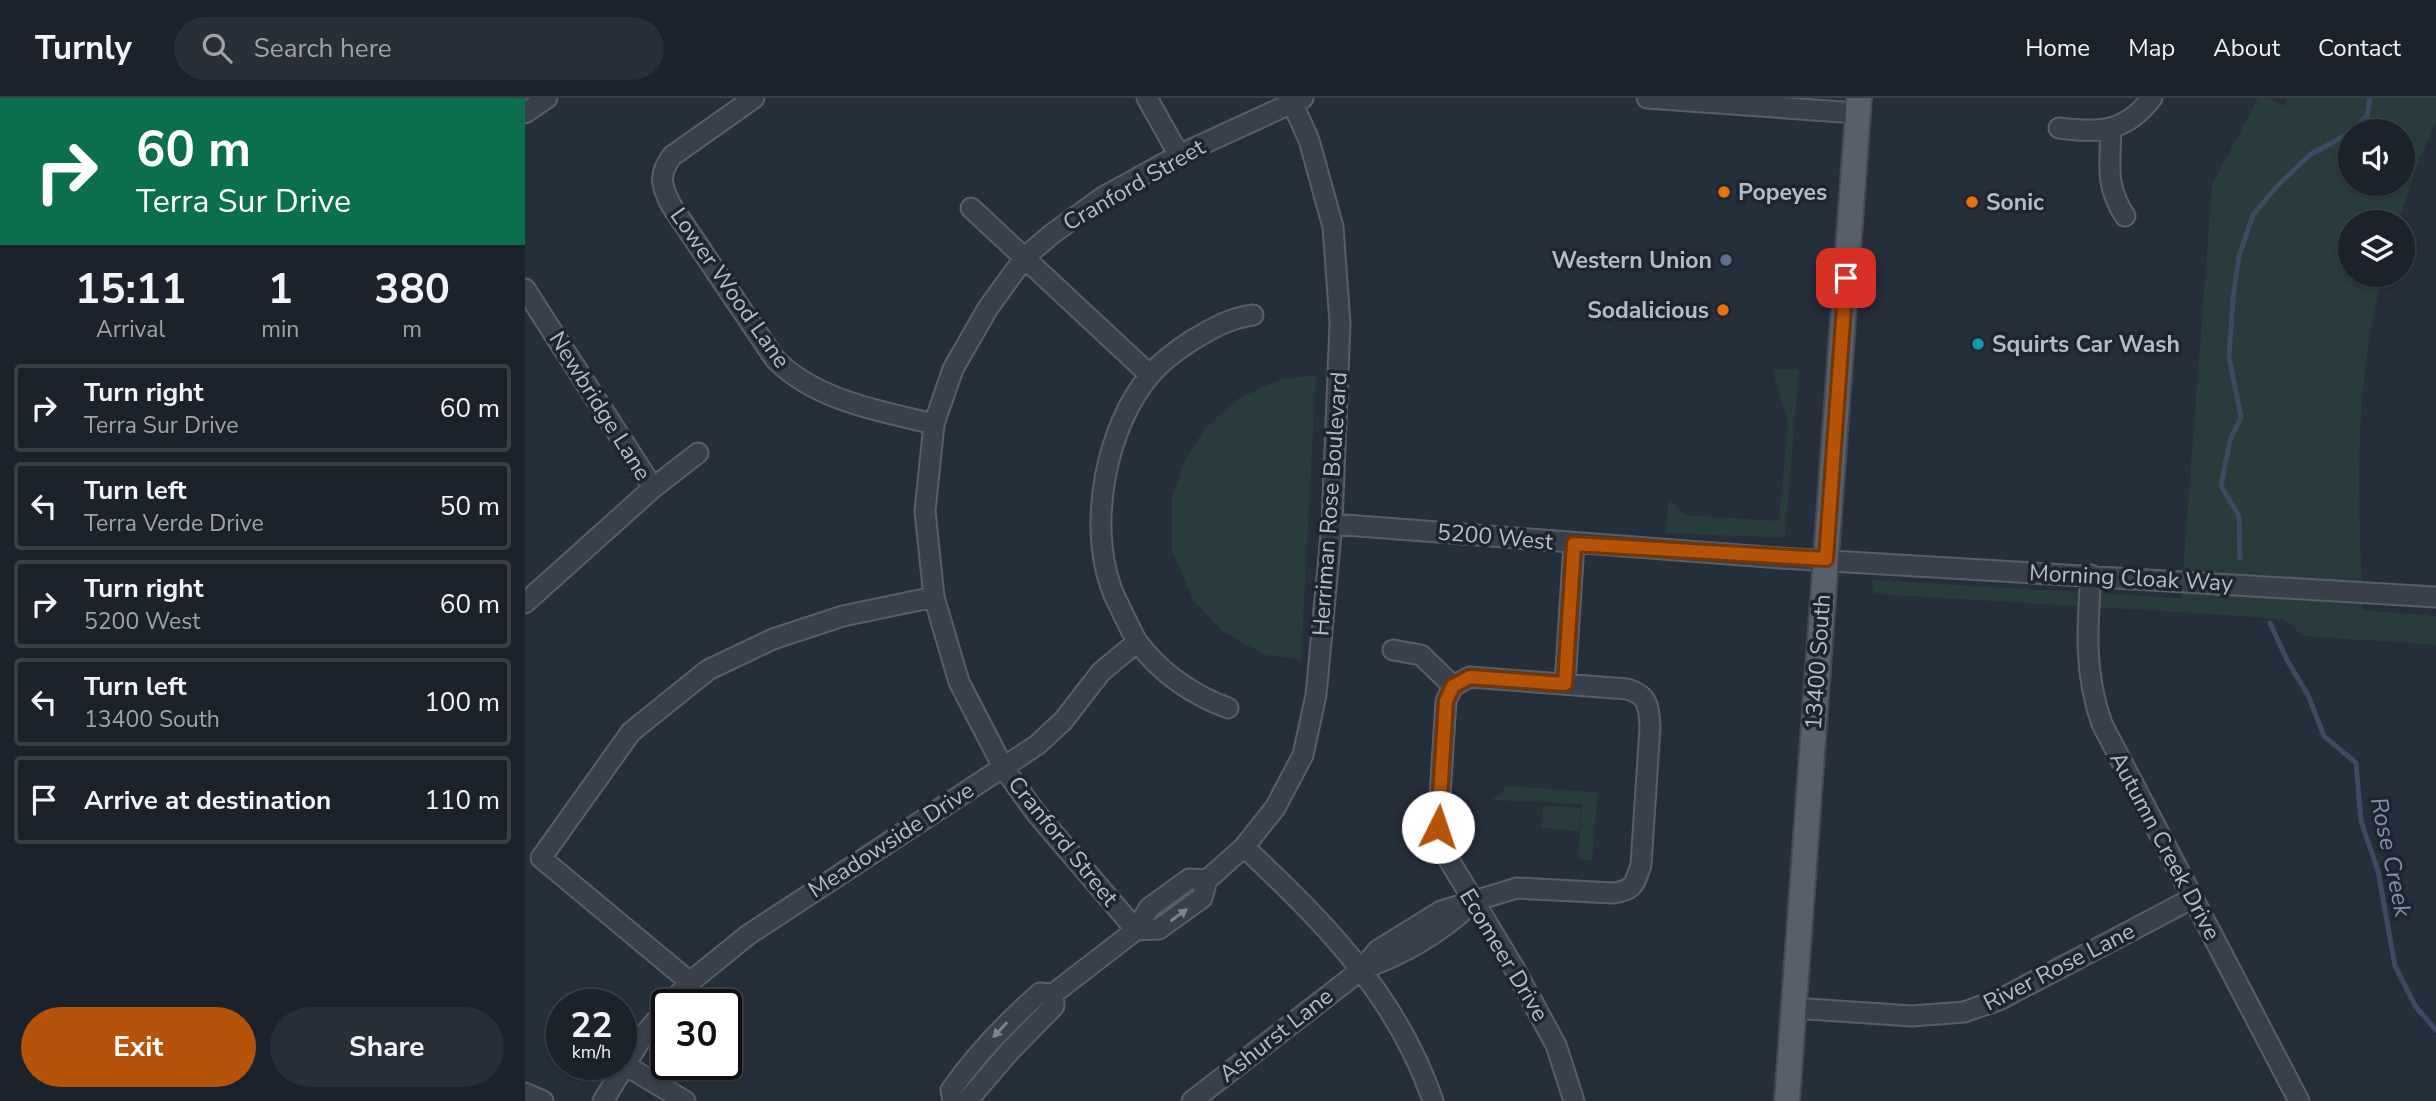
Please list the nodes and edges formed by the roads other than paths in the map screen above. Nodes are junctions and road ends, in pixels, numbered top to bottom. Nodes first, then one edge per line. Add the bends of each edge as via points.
1 (547, 98) edge
2 (754, 98) edge
3 (1147, 98) edge
4 (1647, 98) edge
5 (2152, 98) edge
6 (1295, 100) edge
7 (1858, 105) edge
8 (525, 113) edge
9 (2059, 128) dead end
10 (2111, 130) junction
11 (1178, 155) junction
12 (971, 208) dead end
13 (2125, 216) dead end
14 (1025, 257) junction
15 (525, 289) edge
16 (1253, 315) dead end
17 (1150, 375) junction
18 (934, 424) junction
19 (698, 453) dead end
20 (653, 488) junction
21 (1332, 524) junction
22 (1574, 544) junction
23 (1826, 559) junction
24 (2091, 575) junction
25 (933, 597) junction
26 (2436, 597) edge
27 (525, 603) edge
28 (1137, 642) junction
29 (1393, 650) dead end
30 (1565, 684) junction
31 (1453, 686) junction
32 (1228, 708) dead end
33 (1003, 767) junction
34 (1244, 847) junction
35 (2193, 898) junction
36 (1474, 902) junction
37 (1136, 930) junction
38 (1361, 970) junction
39 (690, 982) junction
40 (684, 989) edge
41 (1053, 994) junction
42 (1793, 1008) junction
43 (651, 1027) edge
44 (637, 1046) edge
45 (637, 1072) edge
46 (616, 1080) edge
47 (525, 1093) edge
48 (1195, 1100) edge
49 (543, 1101) edge
50 (603, 1101) edge
51 (685, 1101) edge
52 (953, 1101) edge
53 (967, 1101) edge
54 (1433, 1101) edge
55 (1574, 1101) edge
56 (1787, 1101) edge
57 (2299, 1101) edge

1 - 8 street
2 - 18 street, Lower Wood Lane via 672,156 662,177 671,205 789,373 827,394
3 - 11 street
4 - 7 street
5 - 10 street
6 - 11 street, Cranford Street
6 - 21 street, Herriman Rose Boulevard via 1333,228 1340,323
7 - 23 main road, 13400 South
9 - 10 street
10 - 13 street via 2110,185
11 - 14 street, Cranford Street via 1103,197
12 - 14 street
14 - 17 street
14 - 18 street, Cranford Street via 988,308 953,369
15 - 20 street, Newbridge Lane
16 - 17 street via 1236,317 1186,344
17 - 28 street via 1127,411 1111,452 1102,502 1108,576
18 - 25 street, Cranford Street via 925,511
19 - 20 street
20 - 27 street
21 - 22 street, 5200 West
21 - 34 street, Herriman Rose Boulevard via 1316,695 1303,755 1275,808
22 - 23 street, 5200 West
22 - 30 street
23 - 24 street, Morning Cloak Way
23 - 42 main road, 13400 South
24 - 26 street, Morning Cloak Way
24 - 35 street, Autumn Creek Drive via 2087,659 2095,707
25 - 33 street, Cranford Street via 959,682
25 - 39 street via 843,616 773,639 708,670 631,732 541,858
28 - 32 street via 1183,687
28 - 33 street, Meadowside Drive via 1101,672 1037,745
29 - 31 street via 1421,655
30 - 31 street via 1470,677
30 - 36 street, Ashurst Lane via 1634,691 1649,707 1641,865 1634,886 1613,893 1517,888
31 - 36 street, Ecomeer Drive via 1446,701 1438,827 1443,850
33 - 37 street, Cranford Street via 1036,813
33 - 39 street, Meadowside Drive via 748,935
34 - 37 street, Herriman Rose Boulevard via 1207,880 1202,898 1159,929
34 - 38 street via 1304,904
35 - 42 street, River Rose Lane via 1999,1000 1964,1012 1912,1016
35 - 57 street, Autumn Creek Drive
36 - 38 street, Ashurst Lane via 1441,911 1378,950
36 - 55 street, Ecomeer Drive via 1556,1045
37 - 41 street, Herriman Rose Boulevard
38 - 48 street, Ashurst Lane
38 - 54 street via 1408,1041
39 - 40 street, Meadowside Drive
41 -> 52 street, Herriman Rose Boulevard via 1040,993 1007,1023 951,1090
41 - 53 street, Herriman Rose Boulevard via 1054,1006
42 - 56 main road, 13400 South
43 - 44 street
45 - 51 street
46 - 50 street
47 - 49 street

